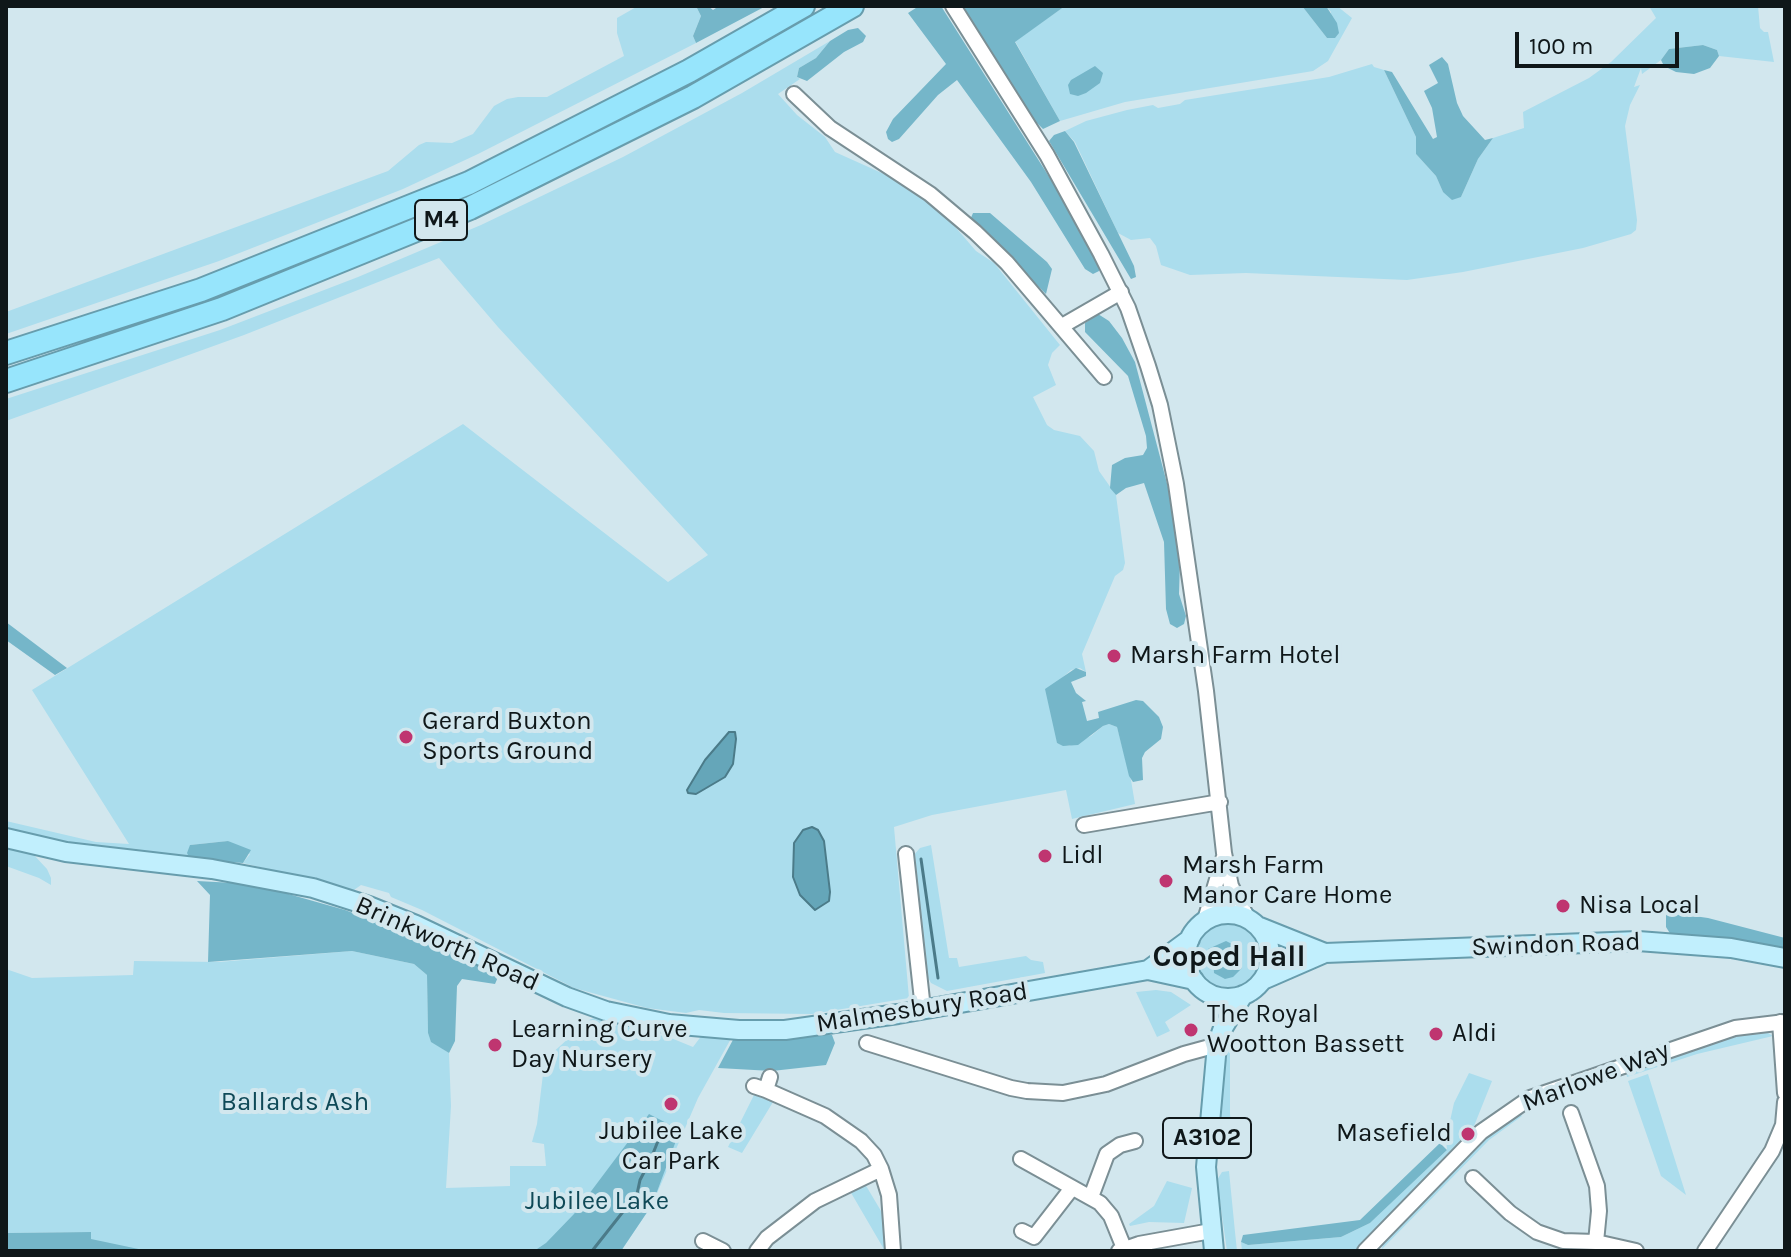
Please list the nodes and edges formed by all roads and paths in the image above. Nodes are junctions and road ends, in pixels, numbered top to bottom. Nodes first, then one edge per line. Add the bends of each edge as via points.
1 (803, 6) edge
2 (852, 6) edge
3 (953, 6) edge
4 (794, 94) dead end
5 (1121, 292) junction
6 (1062, 326) junction
7 (6, 353) edge
8 (1104, 377) dead end
9 (6, 381) edge
10 (1220, 802) junction
11 (1084, 825) dead end
12 (6, 838) edge
13 (1224, 853) junction
14 (906, 854) dead end
15 (1205, 920) junction
16 (1253, 922) junction
17 (1190, 939) junction
18 (1325, 953) junction
19 (1785, 958) edge
20 (1148, 970) junction
21 (1263, 980) junction
22 (1200, 985) junction
23 (1243, 995) junction
24 (923, 1009) junction
25 (1782, 1022) edge
26 (696, 1027) joint
27 (1217, 1041) junction
28 (867, 1043) dead end
29 (763, 1085) dead end
30 (1785, 1093) edge
31 (1785, 1102) edge
32 (1571, 1113) dead end
33 (1135, 1141) dead end
34 (1021, 1159) dead end
35 (881, 1169) junction
36 (1473, 1178) dead end
37 (1072, 1188) junction
38 (1091, 1197) junction
39 (1022, 1231) dead end
40 (1211, 1231) junction
41 (703, 1241) dead end
42 (1596, 1242) junction
43 (1562, 1246) edge
44 (1122, 1250) edge
45 (723, 1251) edge
46 (757, 1251) edge
47 (893, 1251) edge
48 (1214, 1251) edge
49 (1366, 1251) edge
50 (1636, 1251) edge
51 (1705, 1251) edge

1 - 7 highway, M4 via 676,78 469,183 201,290
2 - 9 highway, M4 via 680,103 470,208 222,309
3 - 5 street via 1047,155
4 - 6 street via 830,128 950,209
5 - 6 street
5 - 10 street via 1166,432
6 - 8 street
10 - 11 street
10 - 13 street
12 - 26 main road, Brinkworth Road via 66,852 212,869 313,888 426,930 586,1004
13 - 15 street
13 - 16 street via 1231,886
14 - 24 street
15 - 16 main road, A3102 via 1226,913
15 - 17 main road
16 - 18 main road, Swindon Road / A3102
16 - 21 main road via 1271,953
17 - 20 main road
17 - 22 main road, A3102 via 1186,960
18 - 19 main road, Swindon Road / A3102 via 1638,941
18 - 21 main road, Swindon Road / A3102
20 - 22 main road
20 - 24 main road, Malmesbury Road
21 - 23 main road, A3102
22 - 23 main road via 1224,997
22 - 27 main road, A3102
23 - 27 main road, A3102
24 - 26 main road, Malmesbury Road via 785,1030
25 - 30 street
25 - 49 street, Marlowe Way via 1735,1028 1530,1098 1458,1153
27 - 28 street via 1097,1086 1063,1093 1011,1088
27 - 40 main road, A3102 via 1206,1167
29 - 35 street via 840,1125 869,1149
31 - 51 street via 1772,1151
32 - 42 street via 1597,1186
33 - 38 street via 1107,1154
34 - 37 street
35 - 46 street via 815,1201
35 - 47 street via 889,1195
36 - 43 street via 1522,1222
37 - 38 street
37 - 39 street via 1034,1237
38 - 44 street via 1111,1216
40 - 44 street
40 - 48 main road, A3102
41 - 45 street
42 - 43 street
42 - 50 street

